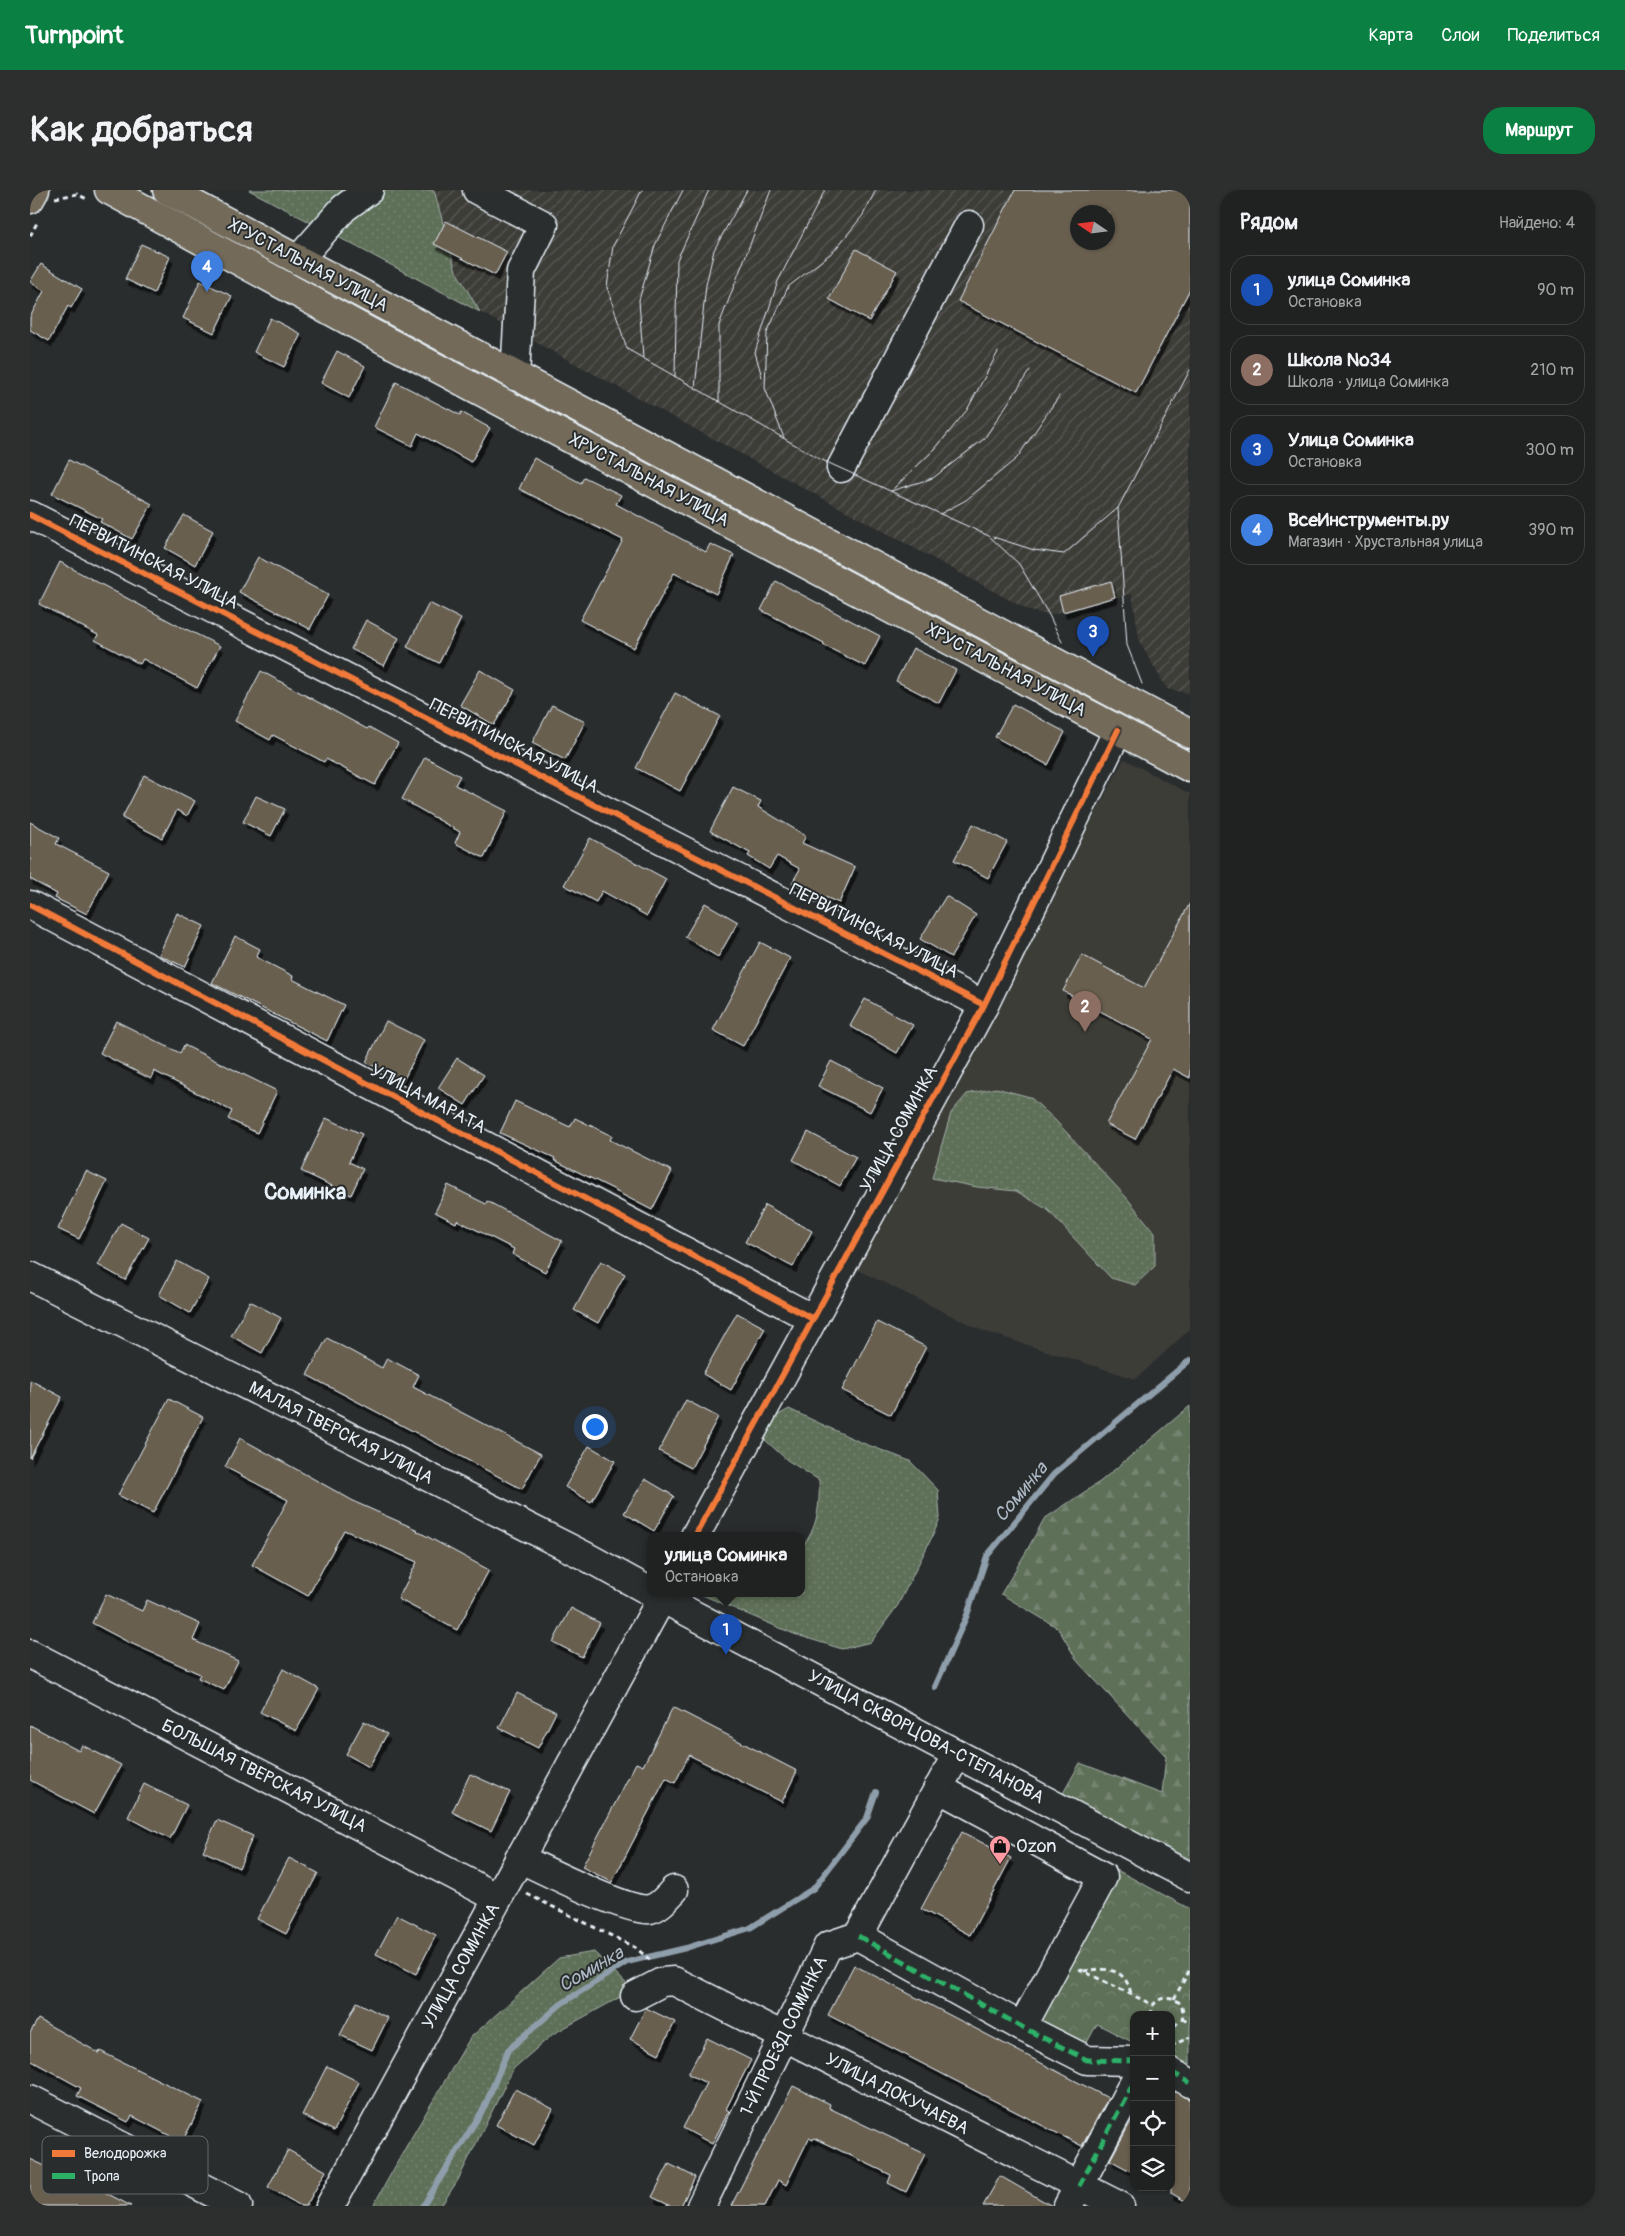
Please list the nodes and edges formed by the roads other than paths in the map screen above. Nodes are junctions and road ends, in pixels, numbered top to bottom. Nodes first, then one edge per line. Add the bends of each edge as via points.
1 (35, 190) edge
2 (109, 190) edge
3 (167, 190) edge
4 (369, 190) edge
5 (477, 190) edge
6 (30, 199) edge
7 (969, 225) dead end
8 (298, 260) junction
9 (515, 376) junction
10 (841, 468) dead end
11 (30, 515) edge
12 (1131, 703) junction
13 (1118, 730) junction
14 (1190, 733) edge
15 (1183, 764) edge
16 (30, 905) edge
17 (984, 1004) junction
18 (30, 1276) edge
19 (813, 1319) junction
20 (697, 1532) edge
21 (647, 1588) edge
22 (656, 1597) edge
23 (664, 1597) edge
24 (30, 1654) edge
25 (957, 1754) junction
26 (938, 1788) junction
27 (519, 1858) junction
28 (1190, 1877) edge
29 (674, 1890) dead end
30 (502, 1891) junction
31 (858, 1936) junction
32 (635, 1996) dead end
33 (1022, 2027) junction
34 (784, 2037) junction
35 (1130, 2060) edge
36 (1175, 2074) edge
37 (1190, 2083) edge
38 (1130, 2090) edge
39 (30, 2099) edge
40 (102, 2136) edge
41 (208, 2191) edge
42 (1074, 2196) edge
43 (238, 2206) edge
44 (330, 2206) edge
45 (701, 2206) edge
46 (1120, 2206) edge

1 - 6 main road
2 - 13 main road, ХРУСТАЛЬНАЯ УЛИЦА
3 - 8 main road, ХРУСТАЛЬНАЯ УЛИЦА
4 - 8 street via 344,208
5 - 9 street via 544,225 521,271
7 - 10 street
8 - 9 main road, ХРУСТАЛЬНАЯ УЛИЦА
9 - 12 main road, ХРУСТАЛЬНАЯ УЛИЦА
11 - 17 street, ПЕРВИТИНСКАЯ УЛИЦА
12 - 13 main road
12 - 14 main road, ХРУСТАЛЬНАЯ УЛИЦА
13 - 15 main road, ХРУСТАЛЬНАЯ УЛИЦА
13 - 17 street, УЛИЦА СОМИНКА
14 - 15 main road
16 - 19 street, УЛИЦА МАРАТА
17 - 19 street, УЛИЦА СОМИНКА
18 - 21 street, МАЛАЯ ТВЕРСКАЯ УЛИЦА
19 - 20 street, УЛИЦА СОМИНКА
22 - 27 street, УЛИЦА СОМИНКА
23 - 25 street, УЛИЦА СКВОРЦОВА-СТЕПАНОВА
24 - 30 street, БОЛЬШАЯ ТВЕРСКАЯ УЛИЦА
25 - 26 street
25 - 28 street, УЛИЦА СКВОРЦОВА-СТЕПАНОВА
26 - 31 street
26 - 33 street via 1103,1877
27 - 29 street via 622,1904 649,1910
27 - 30 street, УЛИЦА СОМИНКА
30 - 44 street, УЛИЦА СОМИНКА
31 - 33 street
31 - 34 street, 1-Й ПРОЕЗД СОМИНКА via 828,1946
32 - 34 street, УЛИЦА ДОКУЧАЕВА via 662,1982 674,1981
33 - 35 street via 1087,2060
34 - 42 street, УЛИЦА ДОКУЧАЕВА
34 - 45 street, 1-Й ПРОЕЗД СОМИНКА
36 - 37 street
38 - 42 street
39 - 40 street
41 - 43 street
42 - 46 street, УЛИЦА ДОКУЧАЕВА

